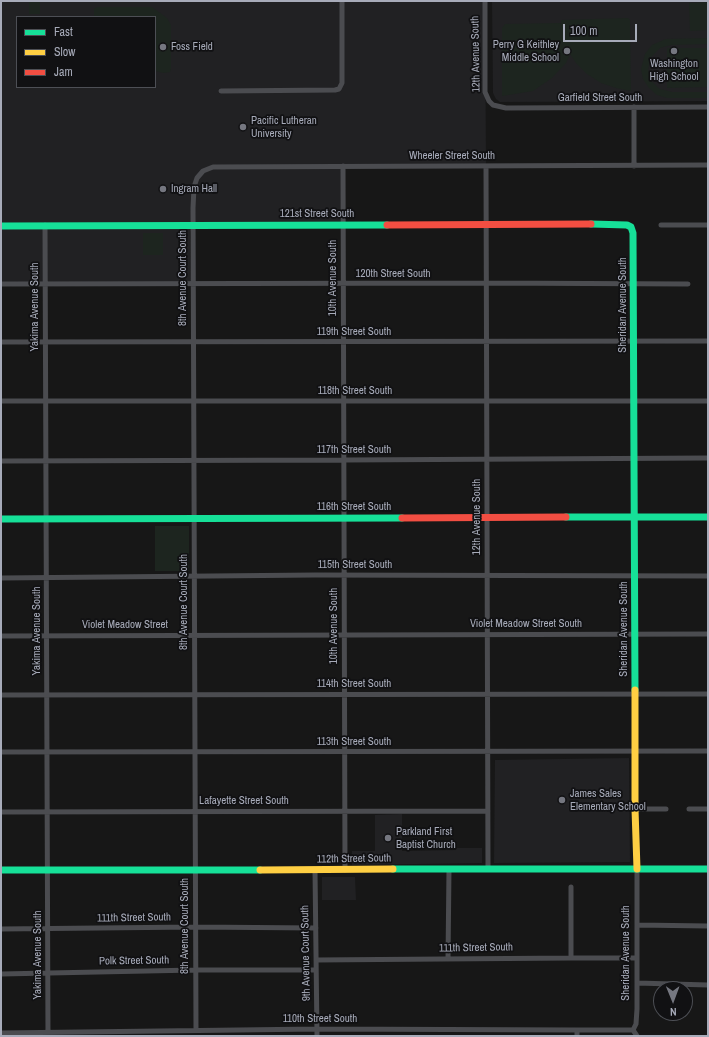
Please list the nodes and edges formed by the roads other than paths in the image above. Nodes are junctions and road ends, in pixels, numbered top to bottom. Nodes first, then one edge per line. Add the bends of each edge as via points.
1 (342, 1) edge
2 (485, 1) edge
3 (221, 91) dead end
4 (493, 105) joint
5 (634, 107) junction
6 (708, 107) edge
7 (708, 165) edge
8 (343, 166) junction
9 (486, 166) junction
10 (634, 166) junction
11 (199, 175) joint
12 (45, 225) junction
13 (343, 225) junction
14 (486, 225) junction
15 (661, 225) dead end
16 (708, 225) edge
17 (1, 226) edge
18 (193, 226) junction
19 (631, 227) joint
20 (486, 283) junction
21 (1, 284) edge
22 (45, 284) junction
23 (193, 284) junction
24 (343, 284) junction
25 (688, 284) dead end
26 (634, 285) junction
27 (634, 341) junction
28 (708, 341) edge
29 (1, 342) edge
30 (45, 342) junction
31 (194, 342) junction
32 (343, 342) junction
33 (486, 342) junction
34 (1, 401) edge
35 (46, 401) junction
36 (194, 401) junction
37 (344, 401) junction
38 (487, 401) junction
39 (635, 401) junction
40 (708, 401) edge
41 (634, 458) junction
42 (708, 458) edge
43 (344, 460) junction
44 (487, 460) junction
45 (1, 461) edge
46 (46, 461) junction
47 (194, 461) junction
48 (634, 517) junction
49 (708, 517) edge
50 (344, 518) junction
51 (487, 518) junction
52 (1, 519) edge
53 (46, 519) junction
54 (194, 519) junction
55 (344, 575) junction
56 (487, 576) junction
57 (635, 576) junction
58 (708, 576) edge
59 (194, 577) junction
60 (1, 578) edge
61 (46, 578) junction
62 (344, 634) junction
63 (487, 634) junction
64 (635, 634) junction
65 (708, 634) edge
66 (194, 635) junction
67 (1, 636) edge
68 (47, 636) junction
69 (194, 694) junction
70 (344, 694) junction
71 (488, 694) junction
72 (635, 694) junction
73 (708, 694) edge
74 (1, 695) edge
75 (47, 695) junction
76 (708, 751) edge
77 (1, 752) edge
78 (47, 752) junction
79 (345, 752) junction
80 (488, 752) junction
81 (635, 752) junction
82 (195, 753) junction
83 (635, 809) junction
84 (666, 809) dead end
85 (689, 809) dead end
86 (708, 809) edge
87 (47, 811) junction
88 (195, 811) junction
89 (345, 811) junction
90 (488, 811) junction
91 (1, 812) edge
92 (48, 869) junction
93 (449, 869) junction
94 (488, 869) junction
95 (637, 869) junction
96 (708, 869) edge
97 (1, 870) edge
98 (195, 870) junction
99 (315, 870) junction
100 (345, 870) junction
101 (571, 887) dead end
102 (637, 925) junction
103 (708, 926) edge
104 (195, 927) junction
105 (316, 928) junction
106 (1, 929) edge
107 (48, 929) junction
108 (571, 958) junction
109 (637, 958) junction
110 (448, 959) junction
111 (316, 960) junction
112 (195, 970) junction
113 (316, 970) junction
114 (48, 973) junction
115 (1, 974) edge
116 (637, 983) junction
117 (708, 985) edge
118 (317, 1029) junction
119 (196, 1030) junction
120 (450, 1030) junction
121 (577, 1030) junction
122 (633, 1030) junction
123 (1, 1033) edge
124 (48, 1034) edge
125 (317, 1036) edge
126 (450, 1036) edge
127 (577, 1036) edge
128 (637, 1036) edge

1 - 3 street via 340,89
2 - 4 street, 12th Avenue South via 485,92
4 - 5 street, Garfield Street South via 506,108
5 - 6 street, Garfield Street South
5 - 10 street
7 - 10 street, Wheeler Street South
8 - 9 street, Wheeler Street South
8 - 11 street, Wheeler Street South via 213,167
8 - 13 street, 10th Avenue South
9 - 10 street, Wheeler Street South
9 - 14 street, 12th Avenue South
11 - 18 street, 8th Avenue Court South via 194,187
12 - 17 street, 121st Street South
12 - 18 street, 121st Street South
12 - 22 street, Yakima Avenue South
13 - 14 street, 121st Street South
13 - 18 street, 121st Street South
13 - 24 street, 10th Avenue South
14 - 19 street, 121st Street South via 622,224
14 - 20 street, 12th Avenue South
15 - 16 street
18 - 23 street, 8th Avenue Court South
19 - 26 street, Sheridan Avenue South via 634,238
20 - 24 street, 120th Street South
20 - 26 street, 120th Street South
20 - 33 street, 12th Avenue South
21 - 22 street, 120th Street South
22 - 23 street, 120th Street South
22 - 30 street, Yakima Avenue South
23 - 24 street, 120th Street South
23 - 31 street, 8th Avenue Court South
24 - 32 street, 10th Avenue South
25 - 26 street, 120th Street South
26 - 27 street, Sheridan Avenue South
27 - 28 street, 119th Street South
27 - 33 street, 119th Street South
27 - 39 street, Sheridan Avenue South
29 - 30 street, 119th Street South
30 - 31 street, 119th Street South
30 - 35 street, Yakima Avenue South
31 - 32 street, 119th Street South
31 - 36 street, 8th Avenue Court South
32 - 33 street, 119th Street South
32 - 37 street, 10th Avenue South
33 - 38 street, 12th Avenue South
34 - 35 street, 118th Street South
35 - 36 street, 118th Street South
35 - 46 street, Yakima Avenue South
36 - 37 street, 118th Street South
36 - 47 street, 8th Avenue Court South
37 - 38 street, 118th Street South
37 - 43 street, 10th Avenue South
38 - 39 street, 118th Street South
38 - 44 street, 12th Avenue South
39 - 40 street, 118th Street South
39 - 41 street, Sheridan Avenue South
41 - 42 street, 117th Street South
41 - 44 street, 117th Street South
41 - 48 street, Sheridan Avenue South
43 - 44 street, 117th Street South
43 - 47 street, 117th Street South
43 - 50 street, 10th Avenue South
44 - 51 street, 12th Avenue South
45 - 46 street, 117th Street South
46 - 47 street, 117th Street South
46 - 53 street, Yakima Avenue South
47 - 54 street, 8th Avenue Court South
48 - 49 street, 116th Street South
48 - 51 street, 116th Street South
48 - 57 street, Sheridan Avenue South
50 - 51 street, 116th Street South
50 - 54 street, 116th Street South
50 - 55 street, 10th Avenue South
51 - 56 street, 12th Avenue South
52 - 53 street, 116th Street South
53 - 54 street, 116th Street South
53 - 61 street, Yakima Avenue South
54 - 59 street, 8th Avenue Court South
55 - 56 street, 115th Street South
55 - 59 street, 115th Street South
55 - 62 street, 10th Avenue South
56 - 57 street, 115th Street South
56 - 63 street, 12th Avenue South
57 - 58 street, 115th Street South
57 - 64 street, Sheridan Avenue South
59 - 61 street, 115th Street South
59 - 66 street, 8th Avenue Court South
60 - 61 street, 115th Street South
61 - 68 street, Yakima Avenue South
62 - 63 street, Violet Meadow Street South
62 - 66 street, Violet Meadow Street
62 - 70 street, 10th Avenue South
63 - 64 street, Violet Meadow Street South
63 - 71 street, 12th Avenue South
64 - 65 street, Violet Meadow Street South
64 - 72 street, Sheridan Avenue South
66 - 68 street, Violet Meadow Street
66 - 69 street, 8th Avenue Court South
67 - 68 street, Violet Meadow Street
68 - 75 street, Yakima Avenue South
69 - 70 street, 114th Street South
69 - 75 street, 114th Street South
69 - 82 street, 8th Avenue Court South
70 - 71 street, 114th Street South
70 - 79 street, 10th Avenue South
71 - 72 street, 114th Street South
71 - 80 street, 12th Avenue South
72 - 73 street, 114th Street South
72 - 81 street, Sheridan Avenue South
74 - 75 street, 114th Street South
75 - 78 street, Yakima Avenue South
76 - 81 street, 113th Street South
77 - 78 street, 113th Street South
78 - 82 street, 113th Street South
78 - 87 street, Yakima Avenue South
79 - 80 street, 113th Street South
79 - 82 street, 113th Street South
79 - 89 street, 10th Avenue South
80 - 81 street, 113th Street South
80 - 90 street, 12th Avenue South
81 - 83 street, Sheridan Avenue South
82 - 88 street, 8th Avenue Court South
83 - 84 street
83 - 95 street, Sheridan Avenue South
85 - 86 street
87 - 88 street, Lafayette Street South
87 - 91 street, Lafayette Street South
87 - 92 street, Yakima Avenue South
88 - 89 street, Lafayette Street South
88 - 98 street, 8th Avenue Court South
89 - 90 street, Lafayette Street South
89 - 100 street, 10th Avenue South
90 - 94 street, 12th Avenue South
92 - 97 street, 112th Street South
92 - 98 street, 112th Street South
92 - 107 street, Yakima Avenue South
93 - 94 street, 112th Street South
93 - 100 street, 112th Street South
93 - 110 street
94 - 95 street, 112th Street South
95 - 96 street, 112th Street South
95 - 102 street, Sheridan Avenue South
98 - 99 street, 112th Street South
98 - 104 street, 8th Avenue Court South
99 - 100 street, 112th Street South
99 - 105 street, 9th Avenue Court South
101 - 108 street
102 - 103 street
102 - 109 street, Sheridan Avenue South
104 - 105 street, 111th Street South
104 - 107 street, 111th Street South
104 - 112 street, 8th Avenue Court South
105 - 111 street, 9th Avenue Court South
106 - 107 street, 111th Street South
107 - 114 street, Yakima Avenue South
108 - 109 street, 111th Street South
108 - 110 street, 111th Street South
109 - 116 street, Sheridan Avenue South
110 - 111 street, 111th Street South
111 - 113 street, 9th Avenue Court South
112 - 113 street, Polk Street South
112 - 114 street, Polk Street South
112 - 119 street, 8th Avenue Court South
113 - 118 street, 9th Avenue Court South
114 - 115 street, Polk Street South
114 - 124 street, Yakima Avenue South
116 - 117 street
116 - 122 street, Sheridan Avenue South via 636,1024
118 - 119 street, 110th Street South
118 - 120 street, 110th Street South
118 - 125 street, 9th Avenue Court South
119 - 124 street, 110th Street South
120 - 121 street, 110th Street South
120 - 126 street
121 - 122 street, 110th Street South
121 - 127 street
122 - 128 street
123 - 124 street, 110th Street South

